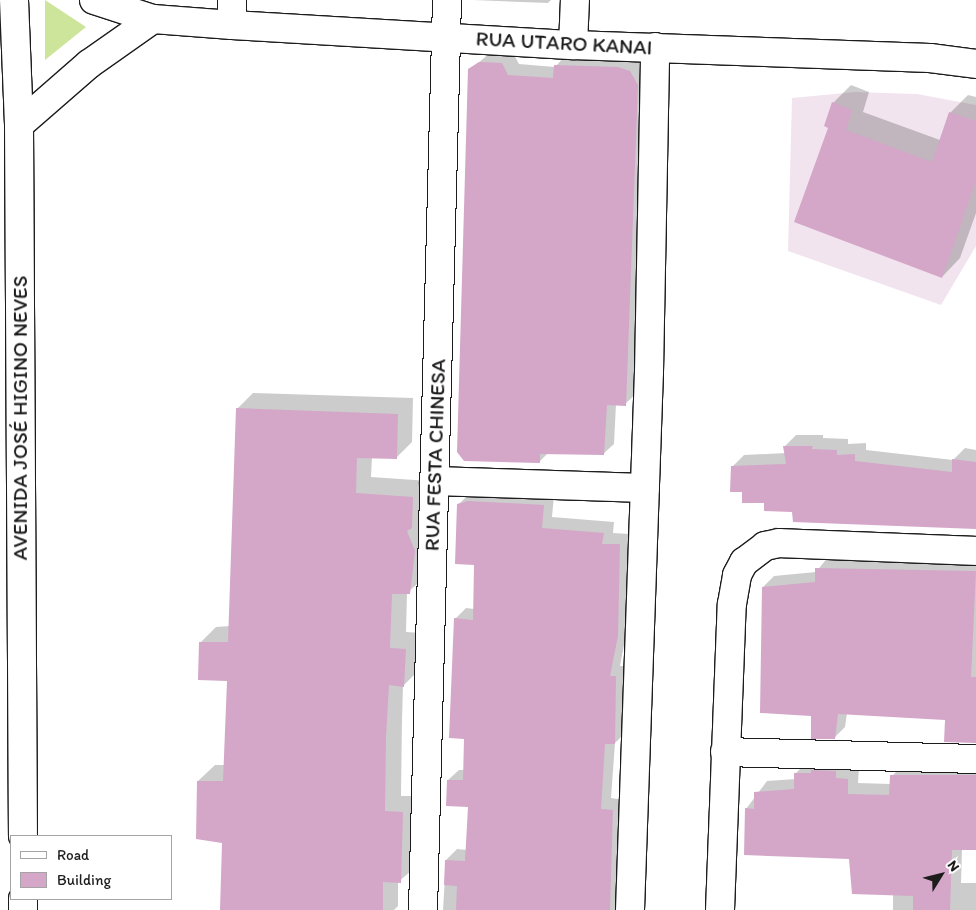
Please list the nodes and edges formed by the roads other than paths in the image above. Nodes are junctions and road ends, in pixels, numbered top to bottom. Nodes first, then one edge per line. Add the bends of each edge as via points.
1 (14, 0) edge
2 (94, 0) edge
3 (447, 0) edge
4 (575, 0) edge
5 (232, 13) edge
6 (153, 19) junction
7 (446, 37) junction
8 (573, 45) junction
9 (655, 47) junction
10 (976, 64) edge
11 (19, 125) junction
12 (434, 481) junction
13 (645, 488) junction
14 (976, 550) edge
15 (725, 752) junction
16 (976, 759) edge
17 (22, 835) edge
18 (423, 910) edge
19 (630, 910) edge
20 (720, 910) edge

1 - 11 street, AVENIDA JOSÉ HIGINO NEVES
2 - 6 street, RUA UTARO KANAI
3 - 7 street, RUA FESTA CHINESA
4 - 8 street
5 - 6 street, RUA UTARO KANAI
5 - 7 street, RUA UTARO KANAI
6 - 11 street via 89,64
7 - 8 street, RUA UTARO KANAI
7 - 12 street, RUA FESTA CHINESA
8 - 9 street, RUA UTARO KANAI
9 - 10 street, RUA UTARO KANAI via 930,58
9 - 13 street
11 - 17 street, AVENIDA JOSÉ HIGINO NEVES
12 - 13 street
12 - 18 street, RUA FESTA CHINESA
13 - 19 street
14 - 15 street via 779,544 752,553 737,575 732,604
15 - 16 street
15 - 20 street

